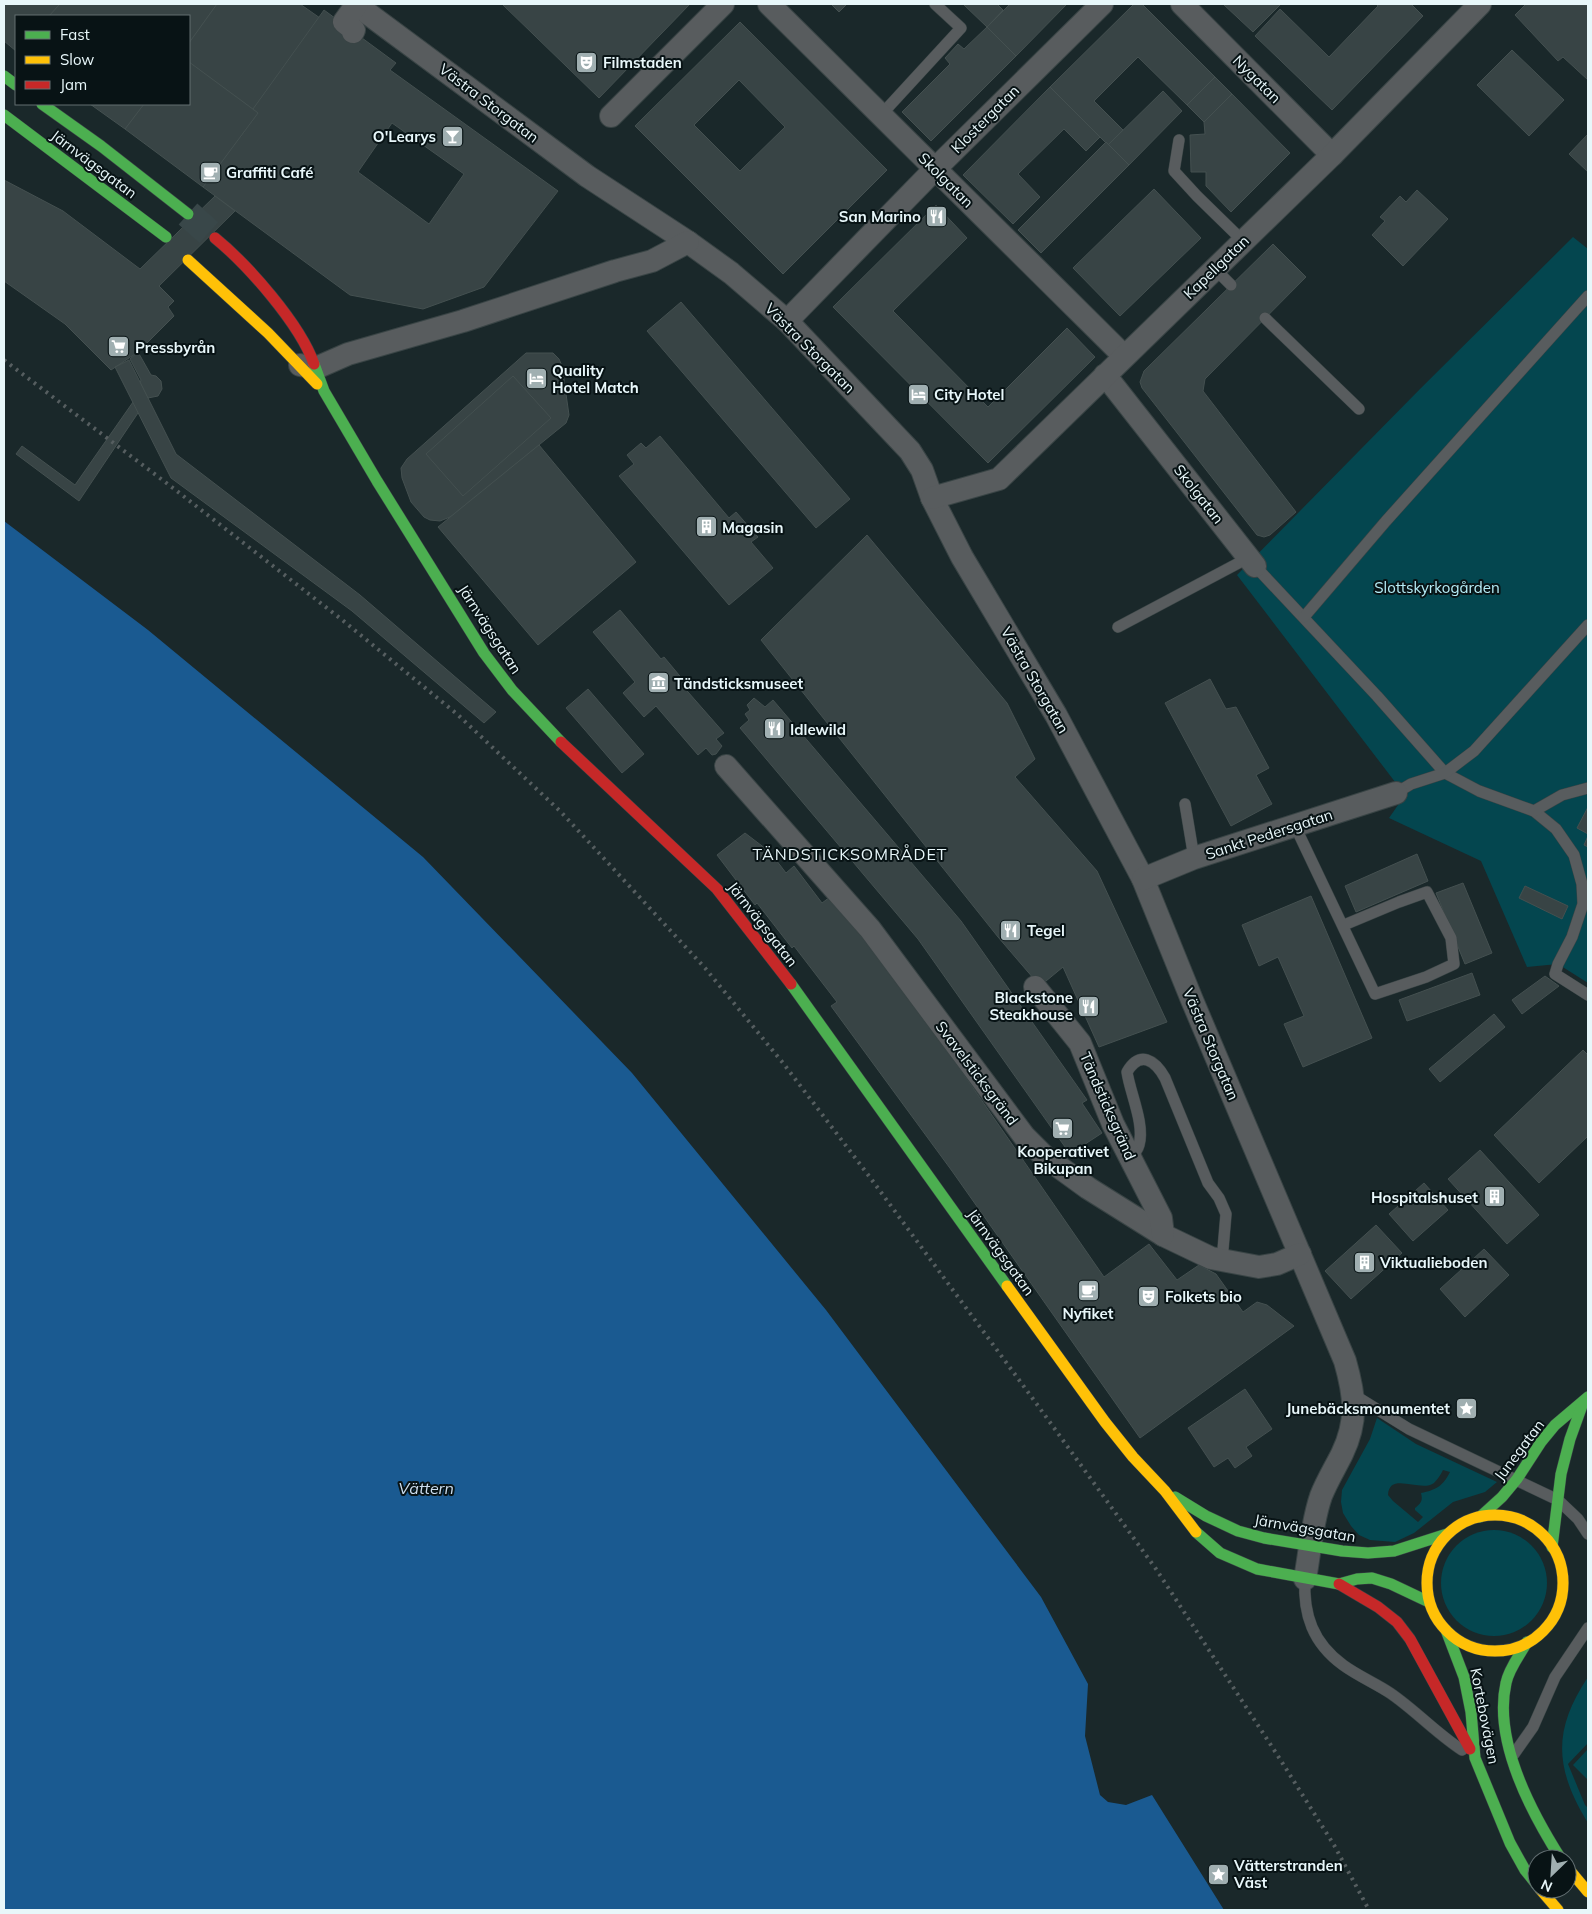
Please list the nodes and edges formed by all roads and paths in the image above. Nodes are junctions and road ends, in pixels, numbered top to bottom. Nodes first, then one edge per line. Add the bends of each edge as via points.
1 (357, 4) edge
2 (723, 4) edge
3 (769, 4) edge
4 (936, 4) edge
5 (1102, 4) edge
6 (1182, 4) edge
7 (1480, 4) edge
8 (354, 32) dead end
9 (4, 76) edge
10 (15, 84) edge
11 (43, 105) edge
12 (4, 115) edge
13 (881, 115) junction
14 (611, 116) dead end
15 (1178, 140) dead end
16 (1332, 154) junction
17 (934, 169) junction
18 (188, 214) tunnel mouth
19 (166, 237) dead end
20 (215, 238) tunnel mouth
21 (1243, 241) junction
22 (688, 242) junction
23 (188, 260) dead end
24 (1214, 268) junction
25 (1231, 285) dead end
26 (1588, 296) edge
27 (1265, 318) dead end
28 (787, 321) junction
29 (1124, 356) junction
30 (308, 366) junction
31 (1106, 376) junction
32 (324, 391) junction
33 (1359, 409) dead end
34 (932, 498) junction
35 (1251, 562) junction
36 (1304, 617) junction
37 (1588, 625) edge
38 (1118, 627) dead end
39 (726, 766) dead end
40 (1445, 774) junction
41 (1588, 788) edge
42 (1396, 793) joint
43 (1185, 804) dead end
44 (1534, 811) junction
45 (1296, 826) junction
46 (1194, 858) junction
47 (1143, 879) junction
48 (1585, 883) edge
49 (1344, 925) junction
50 (1035, 987) dead end
51 (1588, 996) edge
52 (1130, 1157) junction
53 (1163, 1235) junction
54 (1300, 1254) junction
55 (1222, 1261) junction
56 (1354, 1396) junction
57 (1586, 1399) edge
58 (1517, 1479) junction
59 (1166, 1491) junction
60 (1558, 1500) junction
61 (1480, 1517) junction
62 (1447, 1534) junction
63 (1588, 1534) edge
64 (1311, 1545) junction
65 (1552, 1548) junction
66 (1306, 1579) junction
67 (1339, 1584) junction
68 (1429, 1602) junction
69 (1588, 1628) edge
70 (1446, 1630) junction
71 (1527, 1642) junction
72 (1513, 1756) junction
73 (1475, 1758) junction
74 (1555, 1849) edge
75 (1527, 1872) edge
76 (1577, 1879) edge
77 (1588, 1892) edge
78 (1549, 1899) edge
79 (1558, 1910) edge

1 - 8 street via 344,22
1 - 22 street, Västra Storgatan via 587,176
2 - 14 street
3 - 13 street, Skolgatan
4 - 13 lane via 961,28
5 - 17 street, Klostergatan
6 - 16 street, Nygatan
7 - 16 street, Kapellgatan
9 - 10 street
11 - 18 street, Järnvägsgatan
12 - 19 street, Järnvägsgatan
13 - 17 street, Skolgatan
15 - 21 lane via 1174,171
16 - 21 street, Kapellgatan
17 - 28 street, Klostergatan
17 - 29 street, Skolgatan
20 - 30 street, Järnvägsgatan via 232,252 280,307 309,349
21 - 24 street, Kapellgatan
22 - 28 street, Västra Storgatan via 731,273
22 - 30 street via 652,261
23 - 30 street, Järnvägsgatan
24 - 25 lane
24 - 29 street, Kapellgatan
26 - 36 lane
27 - 33 lane
28 - 34 street, Västra Storgatan via 910,451 922,470
29 - 31 street, Kapellgatan
30 - 32 street, Järnvägsgatan
30 - 32 street, Järnvägsgatan
31 - 34 street, Kapellgatan via 999,479
31 - 35 street, Skolgatan
32 - 59 street, Järnvägsgatan via 484,654 554,736 717,888 786,978 1105,1422 1133,1458
34 - 47 street, Västra Storgatan via 962,557 1056,716
35 - 36 lane
35 - 38 lane
36 - 40 lane
37 - 40 lane via 1474,751
39 - 53 street, Svavelsticksgränd via 870,929 1024,1136 1061,1170
40 - 42 lane via 1411,784
40 - 44 lane
41 - 44 lane via 1562,795
42 - 45 street, Sankt Pedersgatan
43 - 46 lane
44 - 48 lane via 1556,829 1574,855
45 - 46 street, Sankt Pedersgatan
45 - 49 lane
46 - 47 street, Sankt Pedersgatan
47 - 54 street, Västra Storgatan
48 - 51 lane via 1583,904 1572,938 1555,974
49 - 49 lane via 1375,994 1454,964 1450,938 1427,892
50 - 52 street, Tändsticksgränd via 1080,1044
52 - 53 street, Tändsticksgränd via 1161,1218
52 - 55 lane via 1139,1147 1140,1137 1127,1072 1132,1064 1143,1059 1158,1066 1165,1078 1208,1183 1226,1214
53 - 55 street, Svavelsticksgränd
54 - 55 street, Svavelsticksgränd via 1277,1264 1259,1267
54 - 56 street, Västra Storgatan via 1345,1361
56 - 58 lane via 1409,1429
56 - 64 street, Västra Storgatan via 1352,1428 1322,1495
57 - 58 street, Junegatan via 1555,1425
57 - 60 street, Junegatan via 1570,1439
58 - 60 lane
58 - 61 street, Junegatan
59 - 64 street, Järnvägsgatan via 1238,1531
59 - 66 street, Järnvägsgatan via 1200,1537 1220,1553 1257,1569
60 - 63 lane
60 - 65 street, Junegatan
61 - 62 street via 1462,1523
61 - 65 street via 1498,1515 1525,1522
62 - 64 street, Järnvägsgatan via 1394,1551 1368,1553
62 - 68 street via 1430,1561 1426,1581
64 - 66 street, Västra Storgatan
65 - 71 street via 1562,1573 1560,1600 1548,1625
66 - 67 street, Järnvägsgatan
66 - 73 lane via 1304,1599 1307,1616 1315,1635 1329,1651 1343,1665 1391,1693 1444,1738
67 - 68 street, Järnvägsgatan via 1372,1578
67 - 73 street via 1378,1607 1410,1639
68 - 70 street
69 - 72 lane via 1555,1677 1534,1727
70 - 71 street via 1457,1640 1484,1650 1514,1648
70 - 73 street, Kortebovägen via 1464,1677
71 - 72 street, Kortebovägen via 1507,1680 1504,1693 1504,1714
72 - 74 street, Kortebovägen via 1536,1817
73 - 75 street, Kortebovägen via 1510,1844
76 - 77 street
78 - 79 street

